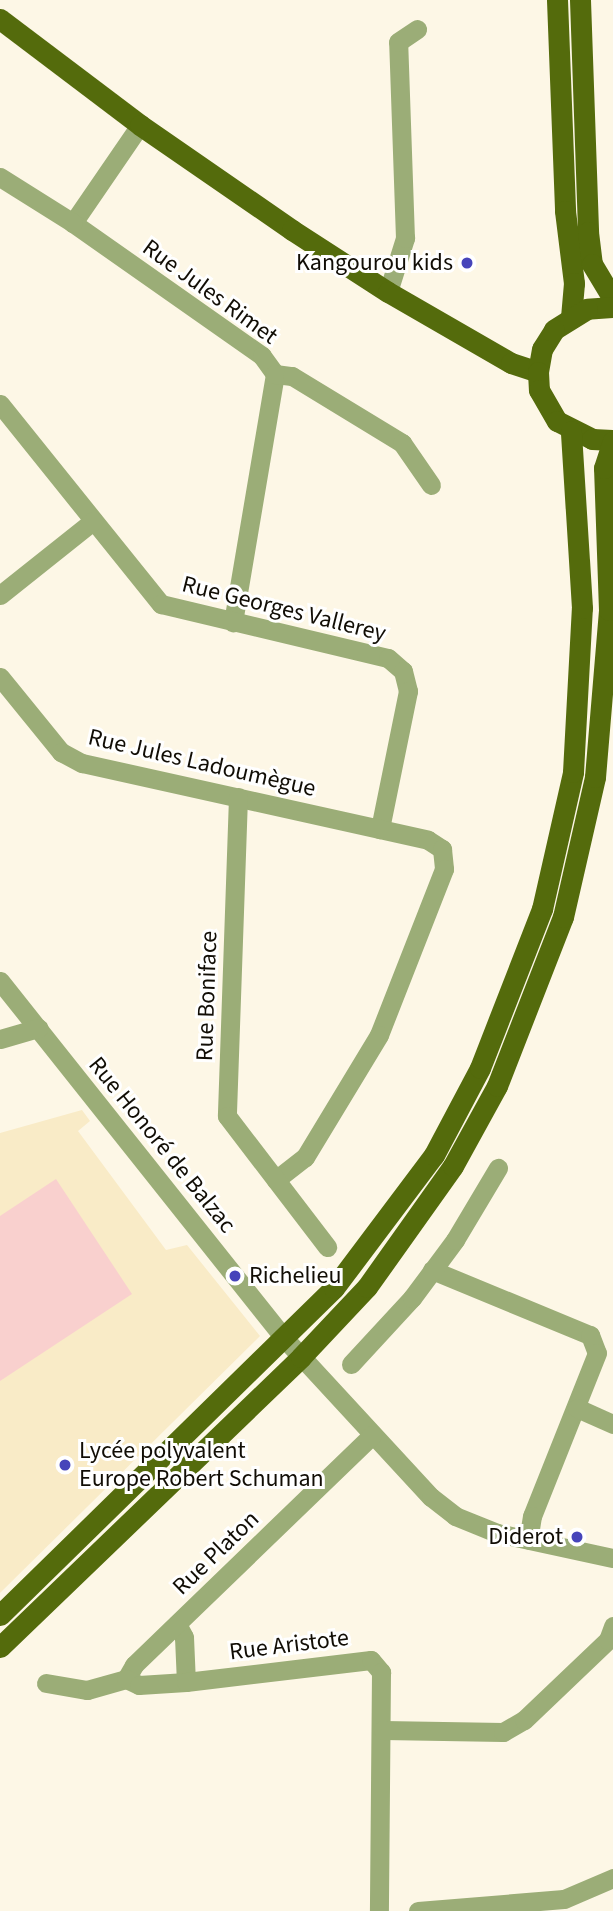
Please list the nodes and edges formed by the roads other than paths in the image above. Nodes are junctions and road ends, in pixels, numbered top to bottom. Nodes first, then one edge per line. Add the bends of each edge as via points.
1 (557, 0) edge
2 (580, 0) edge
3 (0, 19) edge
4 (417, 29) dead end
5 (140, 125) junction
6 (0, 177) edge
7 (73, 223) junction
8 (388, 292) junction
9 (613, 299) edge
10 (613, 307) edge
11 (571, 316) junction
12 (538, 372) junction
13 (275, 374) junction
14 (0, 404) edge
15 (571, 432) junction
16 (613, 440) edge
17 (431, 485) dead end
18 (93, 521) junction
19 (0, 595) edge
20 (233, 622) junction
21 (0, 677) edge
22 (238, 797) junction
23 (380, 829) junction
24 (0, 981) edge
25 (38, 1028) junction
26 (0, 1039) edge
27 (498, 1168) dead end
28 (276, 1180) junction
29 (327, 1247) dead end
30 (432, 1270) junction
31 (285, 1339) junction
32 (301, 1357) junction
33 (351, 1364) dead end
34 (576, 1408) junction
35 (613, 1424) edge
36 (372, 1435) junction
37 (528, 1540) junction
38 (613, 1558) edge
39 (0, 1615) edge
40 (177, 1624) junction
41 (613, 1626) edge
42 (0, 1647) edge
43 (126, 1679) junction
44 (186, 1682) junction
45 (46, 1683) dead end
46 (383, 1730) junction
47 (613, 1878) edge
48 (565, 1905) edge
49 (379, 1911) edge
50 (418, 1911) edge

1 - 11 main road via 565,211 574,283
2 - 9 main road via 588,232 592,264
3 - 5 main road
4 - 8 street via 398,42 405,238
5 - 7 street
5 - 8 main road
6 - 7 street, Rue Jules Rimet
7 - 13 street, Rue Jules Rimet via 262,356
8 - 12 main road via 511,363
10 - 11 main road
11 - 12 main road via 548,340
12 - 15 main road via 546,406
13 - 17 street via 292,376 402,443
13 - 20 street, Rue Jules Rimet
14 - 18 street, Rue Georges Vallerey
15 - 16 main road
15 - 31 main road via 582,608 573,772 542,909 480,1068 434,1156 386,1225
16 - 32 main road via 604,468 609,610 595,778 563,917 497,1086 453,1166 367,1287
18 - 19 street
18 - 20 street, Rue Georges Vallerey via 161,604
20 - 23 street, Rue Georges Vallerey via 388,657 403,671 408,691
21 - 22 street, Rue Jules Ladoumègue via 61,752 82,763
22 - 23 street, Rue Jules Ladoumègue
22 - 28 street, Rue Boniface via 227,1116
23 - 28 street, Rue Jules Ladoumègue via 428,840 442,849 444,870 379,1035 305,1157
24 - 25 street, Rue Honoré de Balzac
25 - 26 street
25 - 31 street, Rue Honoré de Balzac
27 - 30 street
28 - 29 street, Rue Boniface
30 - 33 street
30 - 34 street via 590,1335 597,1353
31 - 32 street, Rue Honoré de Balzac
31 - 39 main road
32 - 36 street, Rue Honoré de Balzac
32 - 42 main road
34 - 35 street
34 - 37 street via 532,1516
36 - 37 street, Rue Honoré de Balzac via 455,1516
36 - 40 street, Rue Platon
37 - 38 street, Rue Honoré de Balzac
40 - 43 street, Rue Platon via 134,1665
40 - 44 street via 184,1637
41 - 46 street via 608,1640 524,1720 503,1732
43 - 44 street, Rue Aristote via 139,1685
43 - 45 street, Rue Aristote via 87,1690
44 - 46 street, Rue Aristote via 370,1660 381,1672
46 - 49 street, Rue Aristote
47 - 48 street
48 - 50 street

